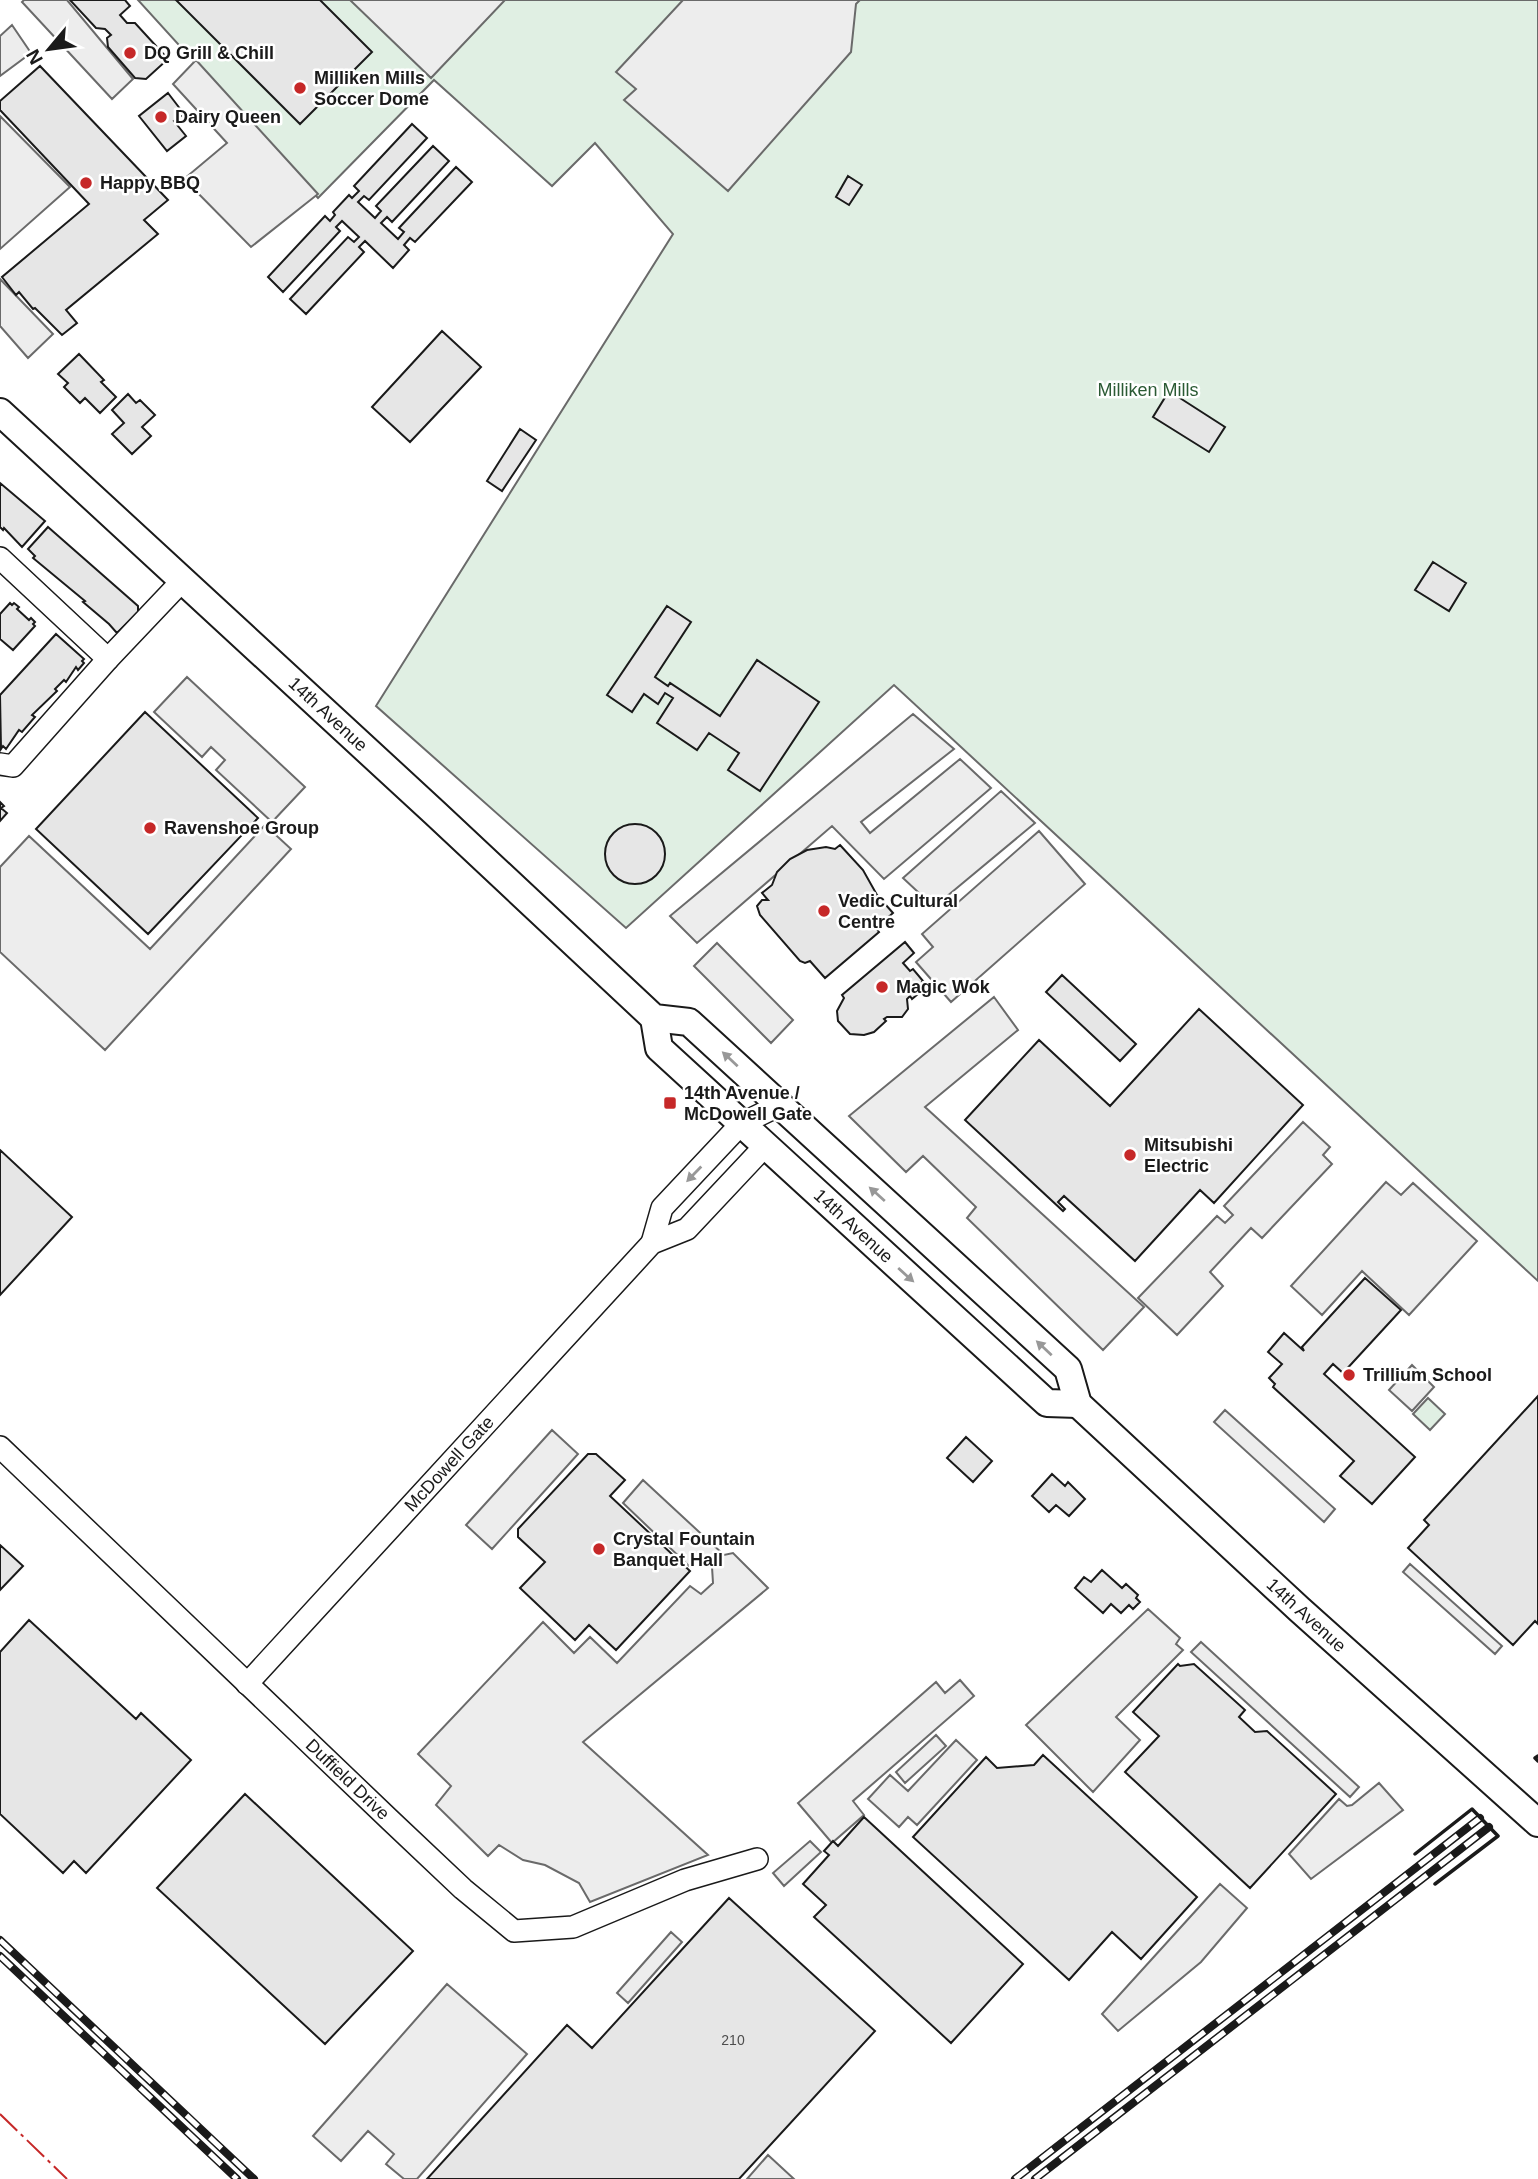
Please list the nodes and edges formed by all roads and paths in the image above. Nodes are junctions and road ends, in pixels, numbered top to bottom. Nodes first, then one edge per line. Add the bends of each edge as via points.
1 (0, 412) edge
2 (4, 569) edge
3 (182, 581) junction
4 (108, 659) junction
5 (0, 764) edge
6 (654, 1018) junction
7 (780, 1105) junction
8 (741, 1124) junction
9 (765, 1146) junction
10 (652, 1243) junction
11 (1078, 1404) junction
12 (0, 1447) edge
13 (247, 1684) junction
14 (1538, 1823) edge
15 (757, 1858) dead end

1 - 3 main road, 14th Avenue
2 - 4 street
3 - 4 street
3 - 6 main road, 14th Avenue
4 - 5 street via 13,766
7 -> 6 main road via 689,1022
6 - 8 main road, 14th Avenue via 659,1048
7 - 8 street, McDowell Gate
11 -> 7 main road via 1068,1369
8 - 9 main road, 14th Avenue
8 -> 10 street, McDowell Gate via 662,1208
9 - 10 street, McDowell Gate via 687,1228
9 -> 11 main road, 14th Avenue via 1047,1403
10 - 13 street, McDowell Gate
11 - 14 main road, 14th Avenue
12 - 13 street, Duffield Drive
13 - 15 street, Duffield Drive via 514,1931 573,1927 685,1880

